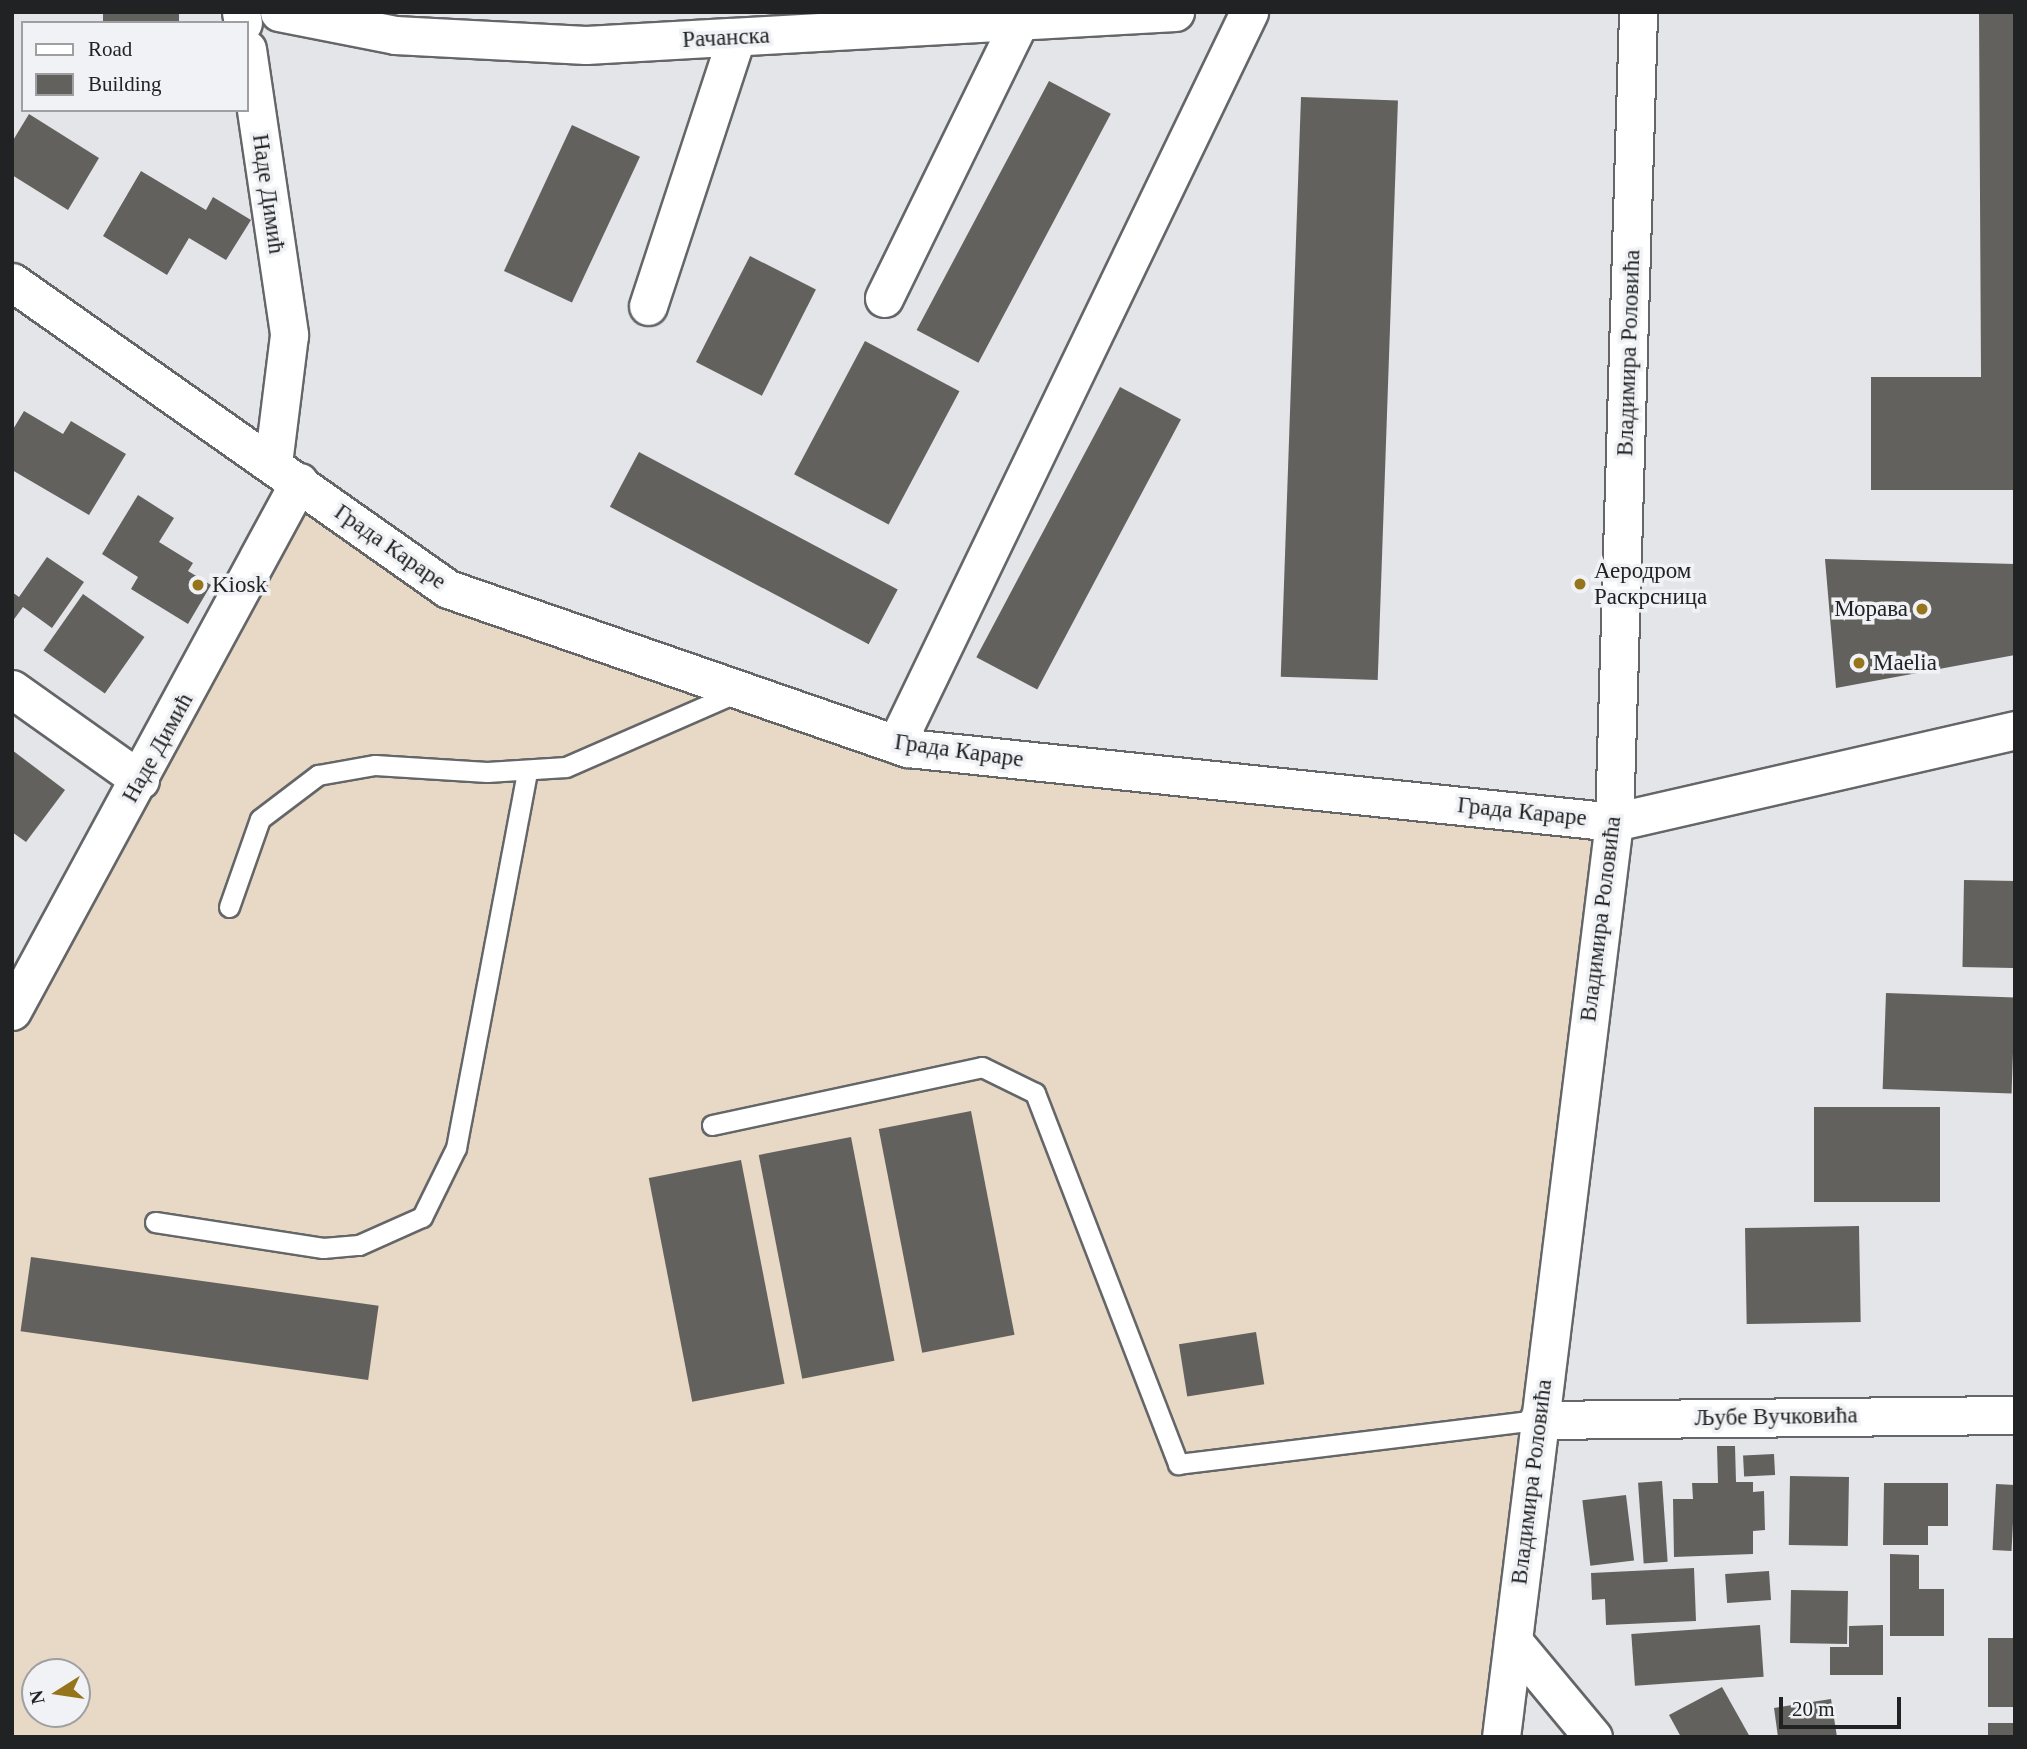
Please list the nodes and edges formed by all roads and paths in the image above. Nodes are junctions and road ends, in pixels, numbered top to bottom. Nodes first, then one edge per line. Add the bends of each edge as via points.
1 (279, 12) edge
2 (1175, 12) edge
3 (1249, 12) edge
4 (1638, 12) edge
5 (1018, 25) junction
6 (736, 38) junction
7 (248, 56) edge
8 (12, 282) edge
9 (884, 298) dead end
10 (648, 306) dead end
11 (286, 473) junction
12 (12, 690) edge
13 (741, 691) junction
14 (2015, 730) edge
15 (895, 744) junction
16 (527, 772) junction
17 (140, 780) junction
18 (1614, 822) junction
19 (229, 907) dead end
20 (15, 998) edge
21 (712, 1125) dead end
22 (155, 1222) dead end
23 (2015, 1415) edge
24 (1538, 1420) junction
25 (1513, 1641) junction
26 (1501, 1737) edge
27 (1593, 1737) edge

1 - 6 street, Рачанска via 395,34 496,43
2 - 5 street, Рачанска
3 - 15 street
4 - 18 street, Владимира Роловића
5 - 6 street, Рачанска
5 - 9 street
6 - 10 street
7 - 11 street, Наде Димић via 289,335
8 - 11 street, Града Караре
11 - 13 street, Града Караре via 448,589
11 - 17 street, Наде Димић
12 - 17 street
13 - 15 street, Града Караре
13 - 16 lane via 610,751 566,767
14 - 18 street, Града Караре
15 - 18 street, Града Караре
16 - 19 lane via 376,765 318,775 260,819
16 - 22 lane via 456,1148 422,1217 382,1238 323,1248
17 - 20 street, Наде Димић
18 - 24 street, Владимира Роловића
21 - 24 lane via 982,1067 1035,1093 1178,1464
23 - 24 street, Љубе Вучковића
24 - 25 street, Владимира Роловића
25 - 26 street, Владимира Роловића
25 - 27 street

